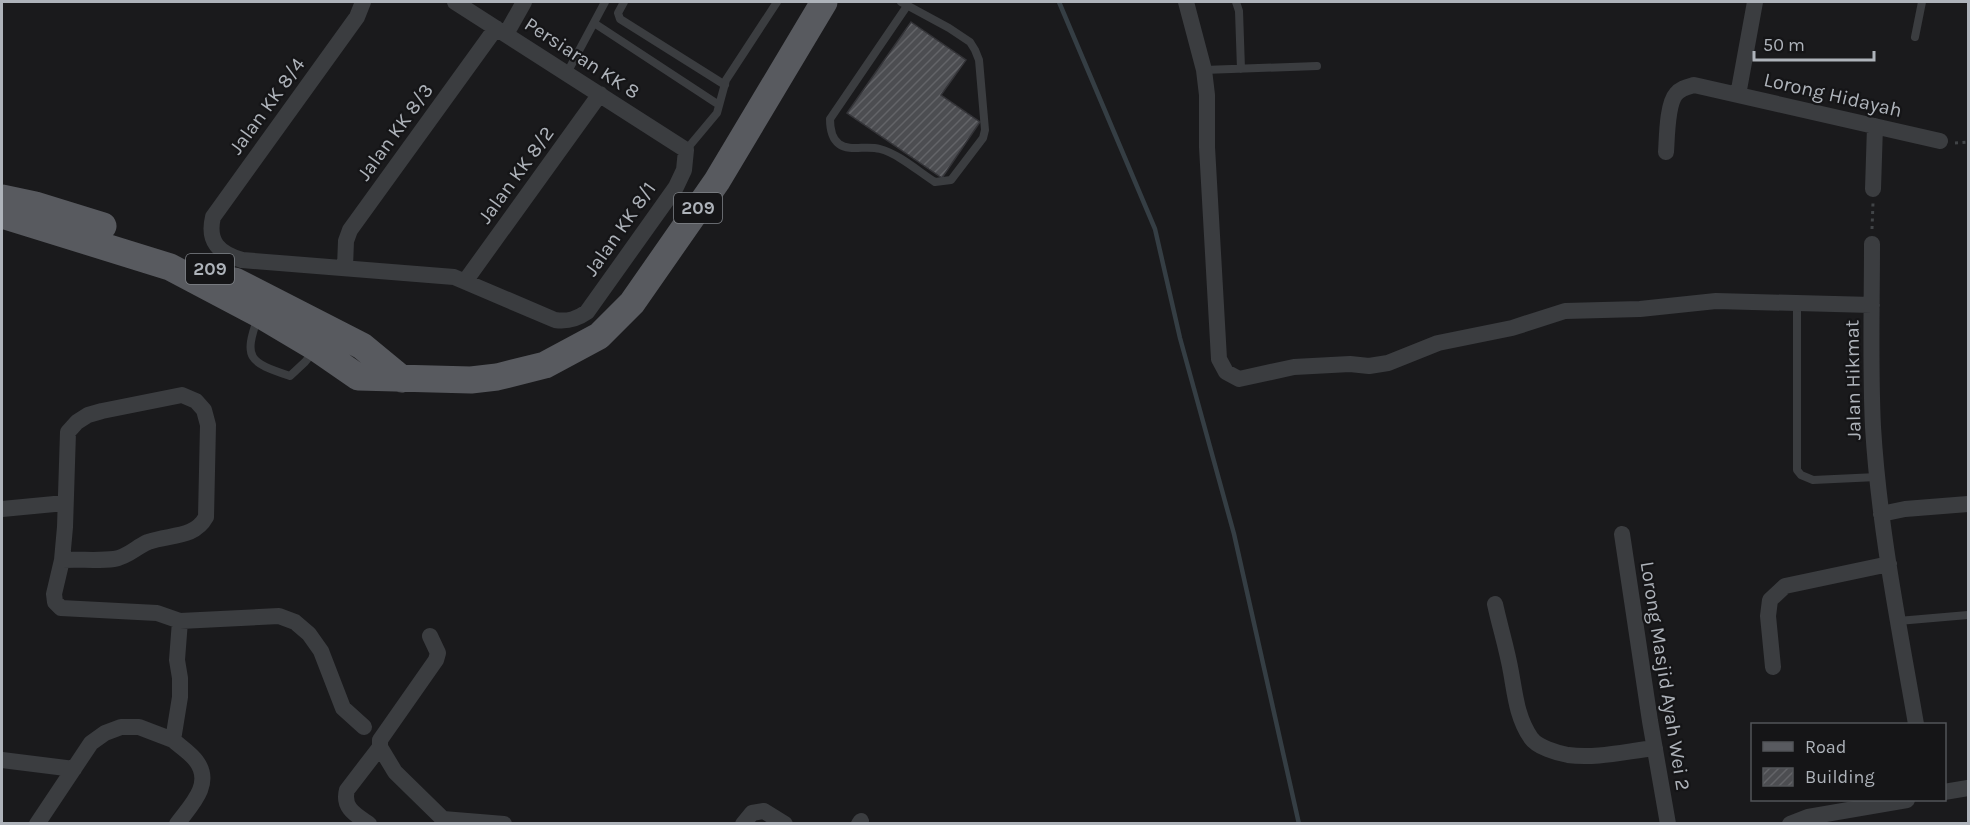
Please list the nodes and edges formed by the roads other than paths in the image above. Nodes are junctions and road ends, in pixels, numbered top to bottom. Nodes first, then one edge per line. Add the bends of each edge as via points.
1 (363, 2) edge
2 (455, 2) edge
3 (524, 2) edge
4 (605, 2) edge
5 (624, 2) edge
6 (777, 2) edge
7 (824, 2) edge
8 (1186, 2) edge
9 (1236, 2) edge
10 (1755, 2) edge
11 (1922, 2) edge
12 (904, 4) edge
13 (594, 23) junction
14 (501, 31) junction
15 (1915, 37) dead end
16 (1317, 66) dead end
17 (1241, 69) junction
18 (1204, 70) junction
19 (567, 73) junction
20 (725, 85) junction
21 (600, 94) junction
22 (1738, 94) junction
23 (720, 105) junction
24 (1875, 126) junction
25 (1940, 141) dead end
26 (686, 150) junction
27 (1666, 152) dead end
28 (1873, 189) road end
29 (2, 198) edge
30 (2, 216) edge
31 (1872, 244) road end
32 (345, 267) junction
33 (466, 280) junction
34 (1797, 302) junction
35 (1872, 305) junction
36 (259, 314) junction
37 (316, 348) junction
38 (402, 379) junction
39 (1877, 477) junction
40 (66, 503) junction
41 (1968, 504) edge
42 (2, 508) edge
43 (1881, 514) junction
44 (1622, 534) dead end
45 (62, 560) junction
46 (1889, 564) junction
47 (1496, 604) dead end
48 (1968, 615) edge
49 (180, 621) junction
50 (1898, 621) junction
51 (430, 636) dead end
52 (1773, 667) dead end
53 (1916, 723) edge
54 (364, 727) dead end
55 (173, 740) junction
56 (380, 747) junction
57 (1655, 748) junction
58 (2, 760) edge
59 (74, 769) junction
60 (1968, 788) edge
61 (1946, 792) edge
62 (1901, 801) edge
63 (441, 821) edge
64 (37, 824) edge
65 (177, 824) edge
66 (369, 824) edge
67 (504, 824) edge
68 (743, 824) edge
69 (785, 824) edge
70 (1668, 824) edge
71 (1790, 824) edge

1 - 32 street, Jalan KK 8/4 via 357,17 213,217 211,227 216,246 242,260
2 - 14 street, Persiaran KK 8
3 - 14 street, Jalan KK 8/3
4 - 13 lane
5 - 20 lane via 618,13 620,19
6 - 20 lane
7 - 38 main road, 209 via 717,181 632,303 598,336 545,365 505,375 471,380
8 - 18 street
9 - 17 lane
10 - 22 street, Lorong Hidayah
11 - 15 lane
12 - 12 lane via 830,119 830,129 840,145 881,149 935,182 943,182 951,180 983,138 979,60 970,42
13 - 19 lane
13 - 23 lane
14 - 19 street, Persiaran KK 8
14 - 32 street, Jalan KK 8/3 via 350,230
16 - 17 lane
17 - 18 lane
18 - 34 street via 1219,359 1226,372 1239,379 1294,367 1388,363 1438,343 1512,328 1565,311 1716,301
19 - 21 street, Persiaran KK 8
20 - 23 lane
21 - 26 street, Persiaran KK 8
21 - 33 street, Jalan KK 8/2
22 - 24 street, Lorong Hidayah
22 - 27 street via 1694,85 1674,95
23 - 26 lane
24 - 25 street, Lorong Hidayah
24 - 28 street
26 - 33 street, Jalan KK 8/1 via 684,170 676,187 587,312 571,321 555,320
29 - 38 main road, 209 via 171,248 362,346
30 - 36 main road, 209 via 170,267
31 - 35 street, Jalan Hikmat
32 - 33 street
34 - 35 street
34 - 39 lane via 1797,470 1813,480
35 - 39 street, Jalan Hikmat
36 - 37 main road, 209
36 - 37 lane via 249,346 250,353 264,367 290,376
37 - 38 main road, 209 via 358,377
39 - 43 street, Jalan Hikmat
40 - 42 street
40 - 45 street
40 - 45 street via 68,432 77,422 102,411 182,395 196,400 204,410 208,425 206,517 201,526 188,534 150,542 115,559
41 - 43 street
43 - 46 street, Jalan Hikmat
44 - 57 street, Lorong Masjid Ayah Wei 2
45 - 49 street via 54,594 61,608 157,613
46 - 50 street, Jalan Hikmat
46 - 52 street via 1785,586 1770,600
47 - 57 street via 1515,696 1532,740 1566,755
48 - 50 lane
49 - 54 street via 279,616 295,622 321,651 343,708
49 - 55 street via 180,696
50 - 53 street, Jalan Hikmat
51 - 56 street via 438,653 436,660 380,740
55 - 59 street via 139,727 121,728 91,743
55 - 65 street via 198,762 202,777 201,793
56 - 63 street via 394,772
56 - 66 street via 345,797 351,812
57 - 70 street, Lorong Masjid Ayah Wei 2
58 - 59 street
59 - 64 street
60 - 61 street
62 - 71 street via 1808,817
63 - 67 street
68 - 69 street via 752,813 764,811

